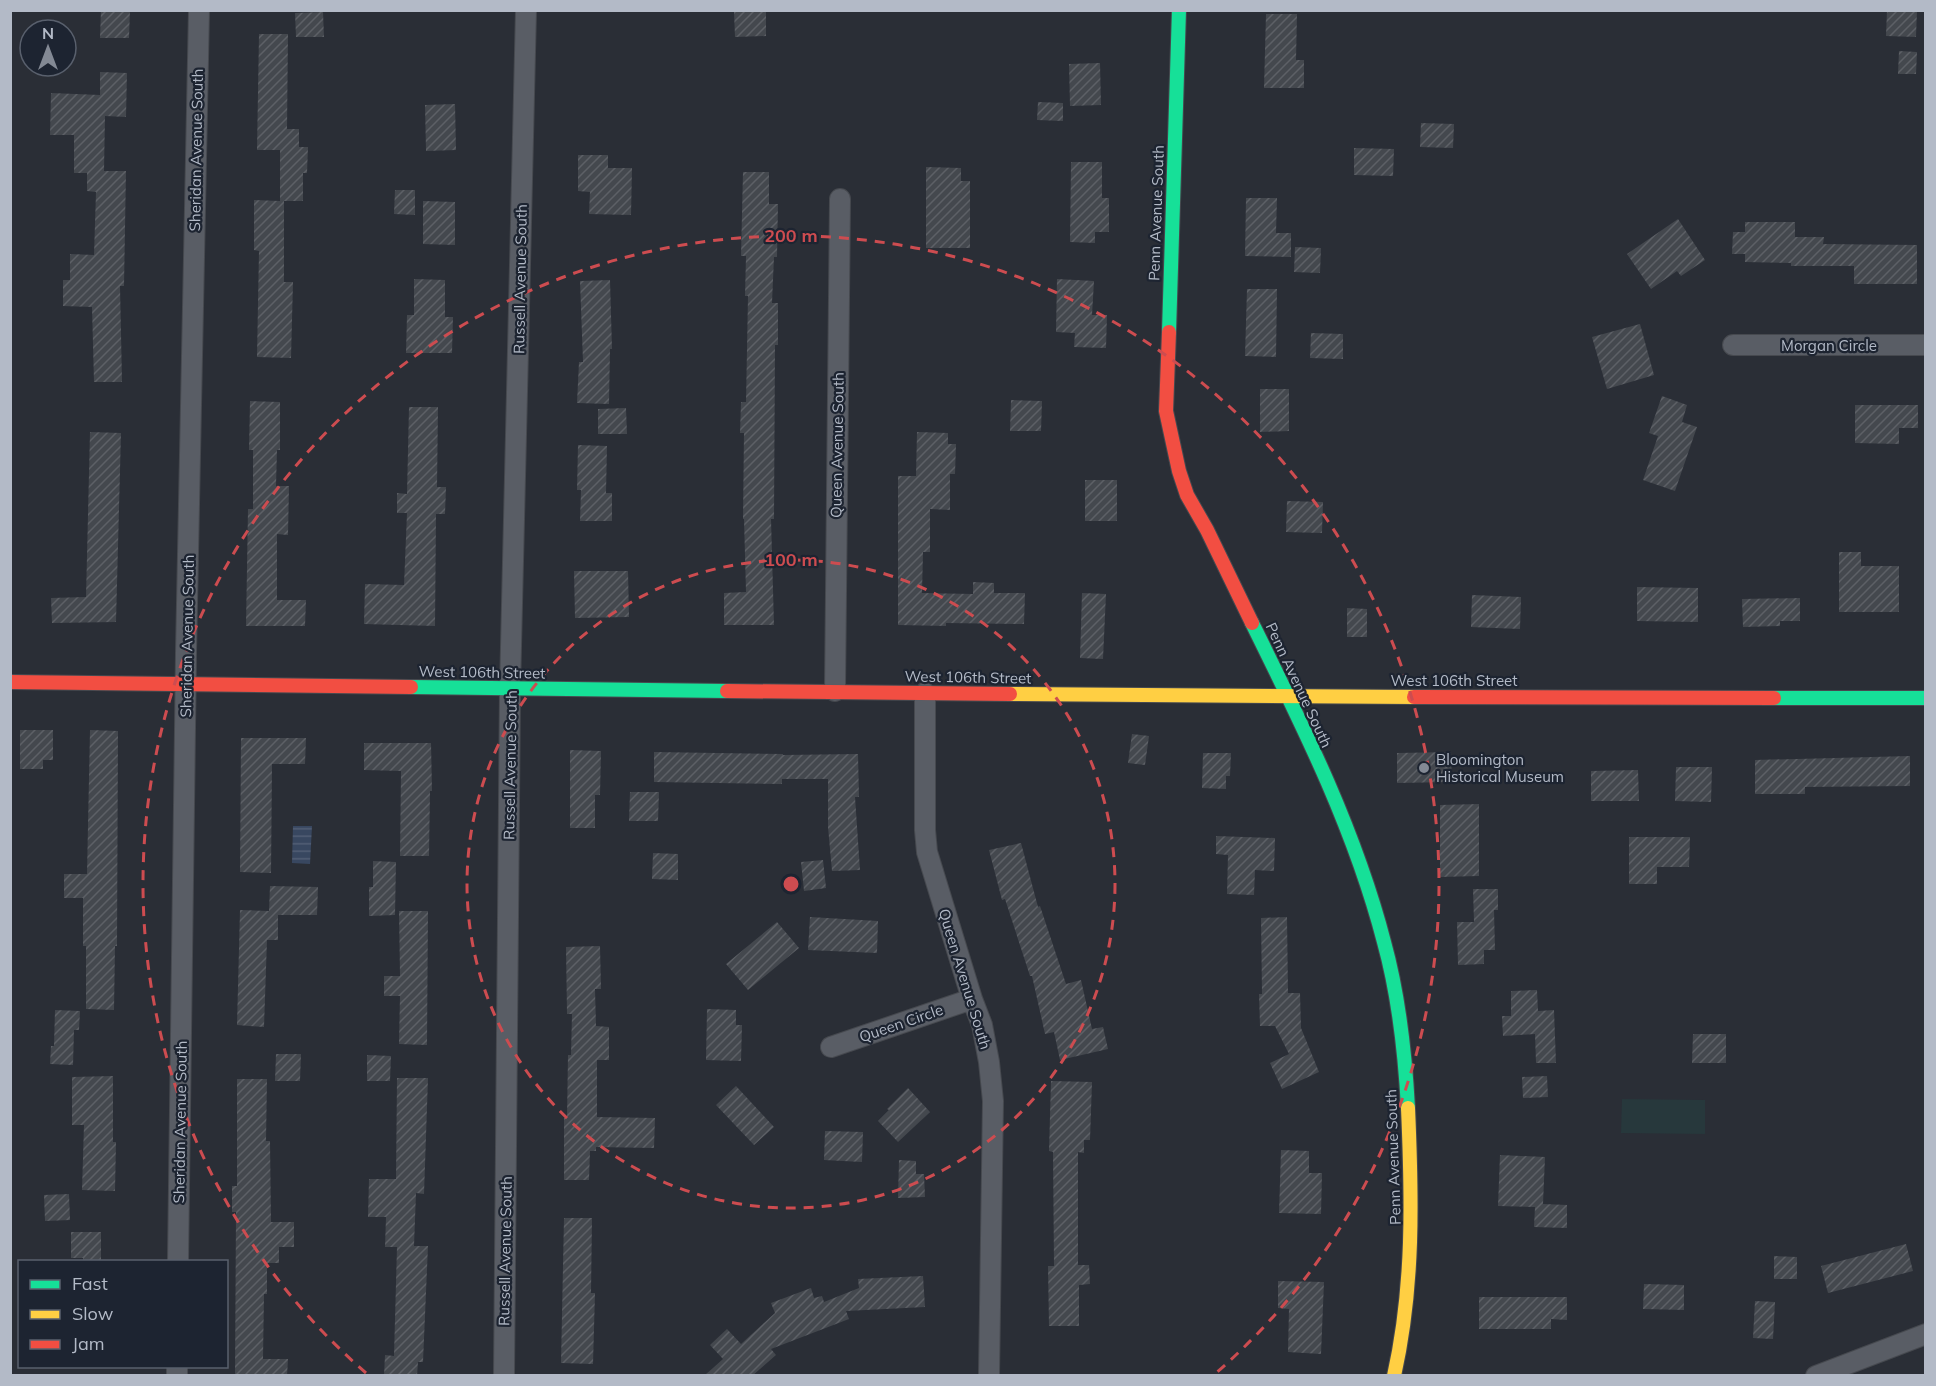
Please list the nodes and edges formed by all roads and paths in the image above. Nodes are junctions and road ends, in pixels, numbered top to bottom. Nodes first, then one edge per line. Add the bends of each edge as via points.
1 (199, 10) edge
2 (526, 10) edge
3 (1179, 10) edge
4 (840, 199) dead end
5 (1733, 345) dead end
6 (1926, 345) edge
7 (10, 682) edge
8 (186, 684) junction
9 (510, 689) junction
10 (835, 691) junction
11 (925, 693) junction
12 (1287, 696) junction
13 (1926, 698) edge
14 (972, 999) junction
15 (831, 1047) dead end
16 (178, 1260) edge
17 (1926, 1334) edge
18 (504, 1376) edge
19 (989, 1376) edge
20 (1394, 1376) edge
21 (1816, 1376) edge

1 - 8 street, Sheridan Avenue South
2 - 9 street, Russell Avenue South
3 - 12 street, Penn Avenue South via 1166,411 1185,490
4 - 10 street, Queen Avenue South
5 - 6 street, Morgan Circle
7 - 8 street, West 106th Street
8 - 9 street, West 106th Street
8 - 16 street, Sheridan Avenue South
9 - 10 street, West 106th Street
9 - 18 street, Russell Avenue South
10 - 11 street, West 106th Street
11 - 12 street, West 106th Street
11 - 14 street, Queen Avenue South via 927,852
12 - 13 street, West 106th Street
12 - 20 street, Penn Avenue South via 1351,838 1377,913 1394,988 1406,1065 1412,1251 1408,1306
14 - 15 street, Queen Circle
14 - 19 street, Queen Avenue South via 982,1025 993,1101
17 - 21 street

